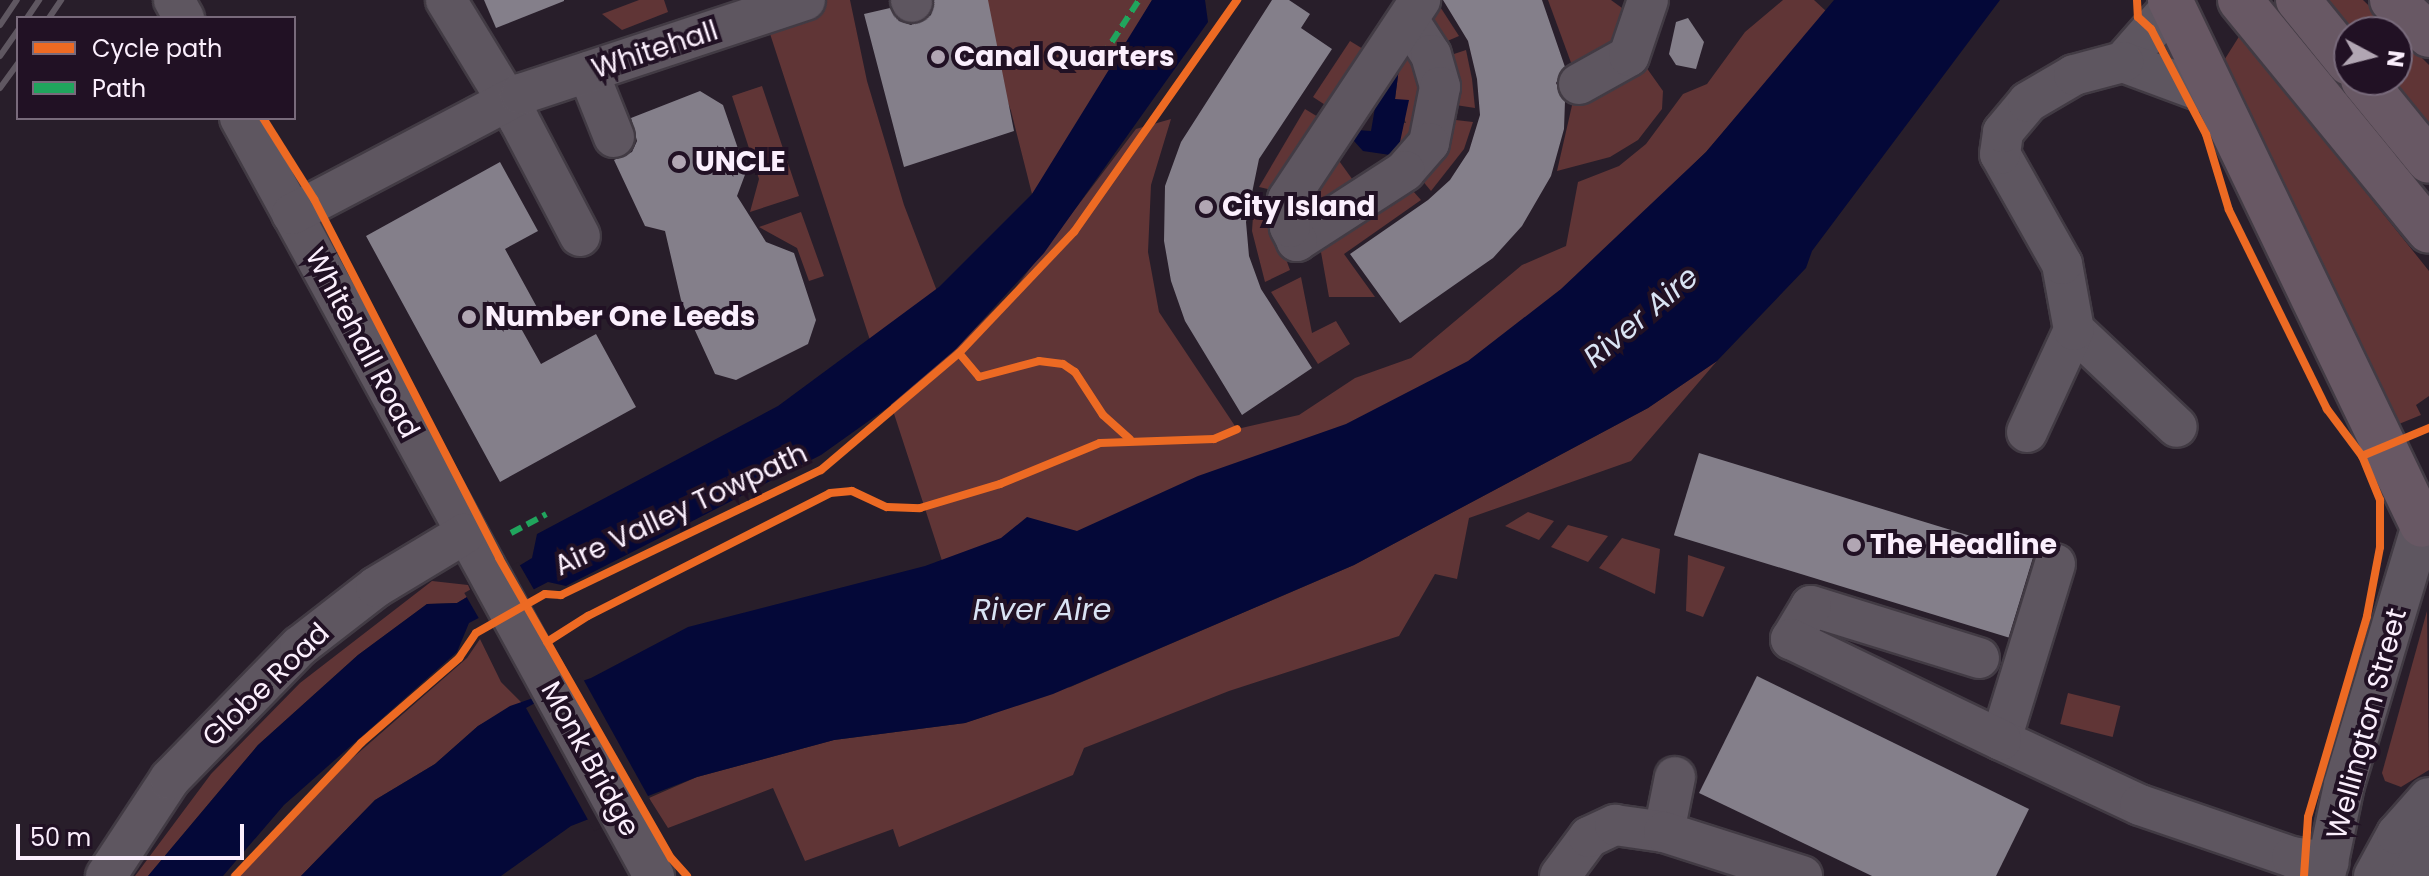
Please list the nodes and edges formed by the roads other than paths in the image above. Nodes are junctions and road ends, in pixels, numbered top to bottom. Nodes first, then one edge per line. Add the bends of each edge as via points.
1 (446, 0) edge
2 (805, 0) edge
3 (1648, 0) edge
4 (2240, 0) edge
5 (2298, 0) edge
6 (2392, 0) edge
7 (2171, 2) edge
8 (1414, 11) edge
9 (2429, 35) edge
10 (2333, 43) edge
11 (2123, 62) junction
12 (588, 72) junction
13 (1579, 84) dead end
14 (2376, 96) edge
15 (2217, 97) junction
16 (506, 102) junction
17 (240, 120) edge
18 (614, 137) dead end
19 (2429, 161) edge
20 (292, 214) junction
21 (2429, 231) edge
22 (580, 236) dead end
23 (2074, 330) junction
24 (2177, 427) dead end
25 (2027, 432) dead end
26 (2422, 525) joint
27 (474, 550) junction
28 (2055, 564) dead end
29 (1979, 658) dead end
30 (2001, 740) junction
31 (1675, 777) dead end
32 (2429, 798) edge
33 (1664, 832) junction
34 (2429, 847) edge
35 (2327, 869) edge
36 (652, 871) edge
37 (106, 876) edge
38 (1560, 876) edge
39 (1802, 876) edge
40 (2374, 876) edge
41 (2410, 876) edge

1 - 16 street
2 - 12 street, Whitehall
3 - 13 street via 1629,56
4 - 21 highway
5 - 10 highway
6 - 9 highway
7 - 11 street
7 - 15 highway
8 - 8 street via 1288,199 1297,241 1405,171 1429,143 1440,87
11 - 15 street
11 - 23 street via 2074,75 2028,102 2003,132 2000,154 2062,264
12 - 16 street, Whitehall
12 - 18 street
14 - 19 highway
15 - 26 highway
16 - 20 street, Whitehall
16 - 22 street
17 - 20 street, Whitehall Road via 244,161
20 - 27 street, Whitehall Road
23 - 24 street
23 - 25 street
26 - 35 street, Wellington Street via 2344,785
27 - 36 street, Monk Bridge
27 - 37 street, Globe Road via 376,587 300,646 170,779
28 - 30 street
29 - 30 street via 1811,606 1791,639
30 - 35 street via 2140,805
31 - 33 street
32 - 40 street, Wellington Street via 2397,834
33 - 38 street via 1615,825 1589,837
33 - 39 street
34 - 41 street

